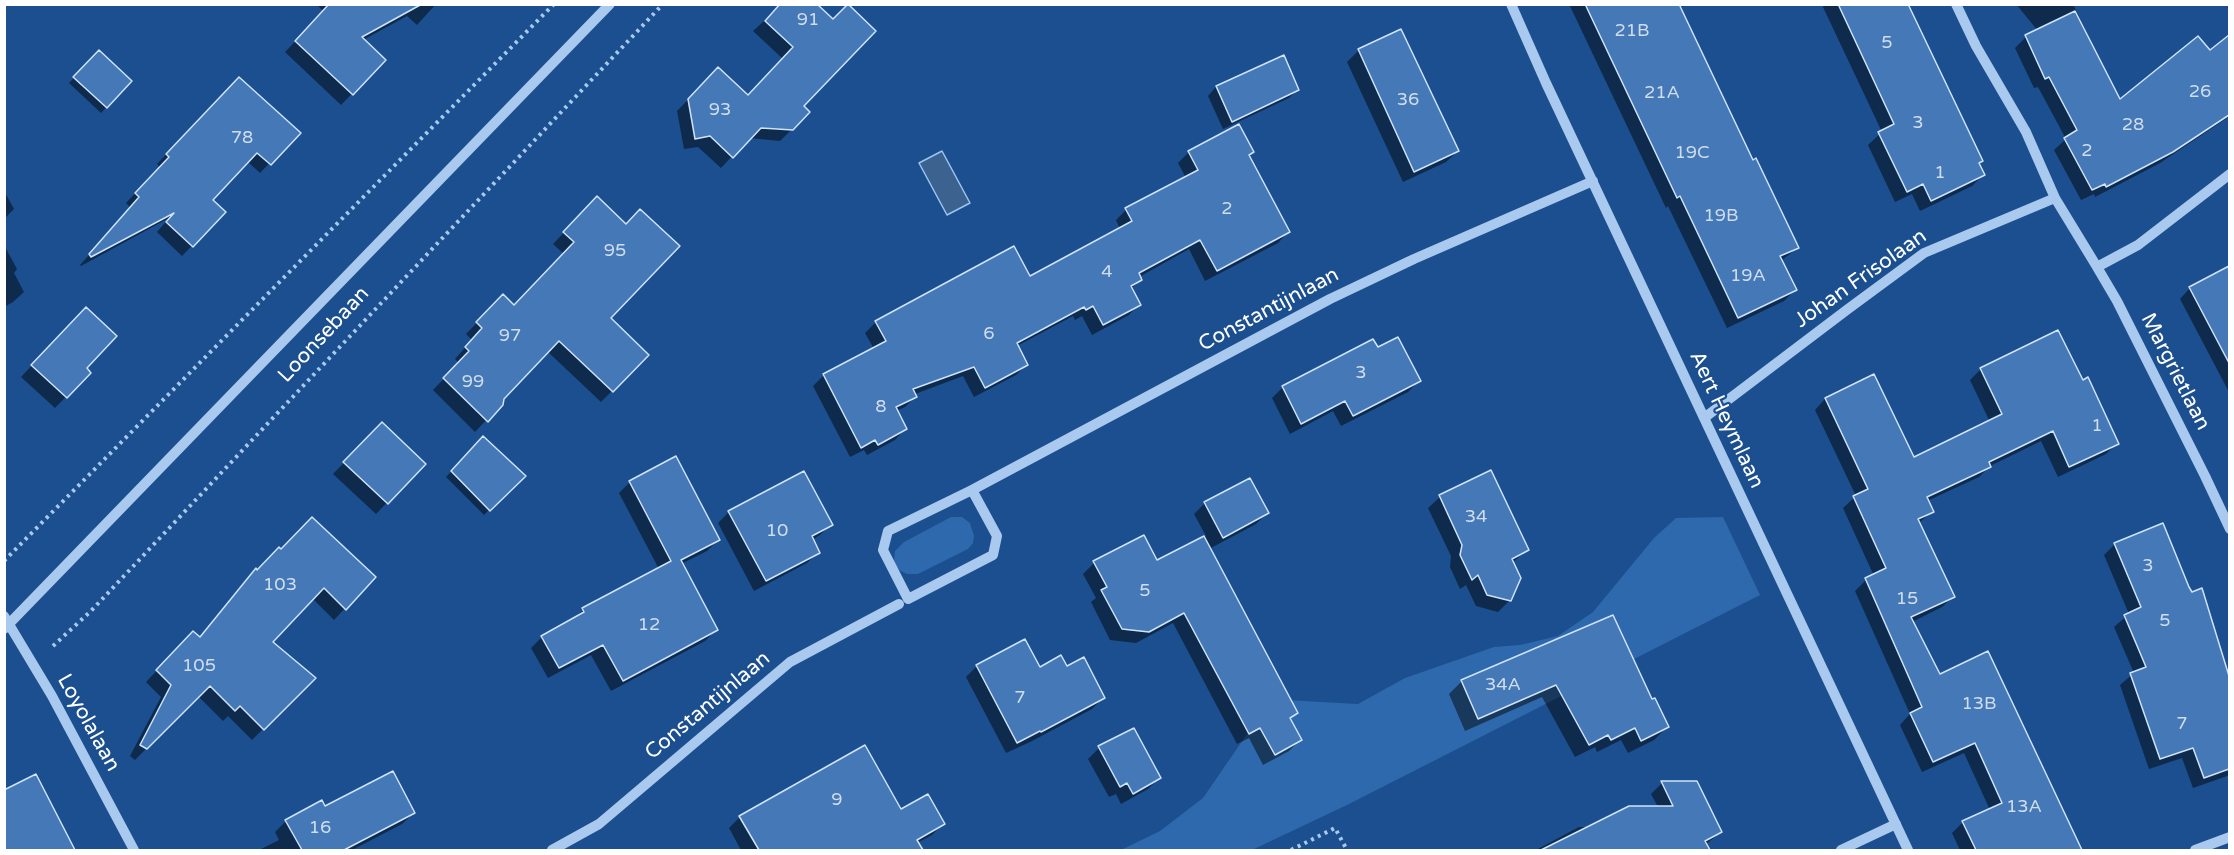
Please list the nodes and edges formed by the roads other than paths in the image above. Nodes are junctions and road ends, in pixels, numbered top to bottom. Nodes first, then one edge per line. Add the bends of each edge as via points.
1 (610, 4) edge
2 (1511, 4) edge
3 (1956, 4) edge
4 (2229, 174) edge
5 (1593, 181) junction
6 (2055, 198) junction
7 (2097, 267) junction
8 (1704, 418) junction
9 (972, 490) junction
10 (2229, 529) edge
11 (899, 604) dead end
12 (6, 623) edge
13 (1896, 824) junction
14 (2229, 837) edge
15 (134, 850) edge
16 (552, 850) edge
17 (1841, 850) edge
18 (1908, 850) edge
19 (2195, 850) edge

1 - 12 street, Loonsebaan
2 - 5 street, Aert Heymlaan
3 - 6 street via 2026,132
4 - 7 street via 2138,245
5 - 8 street, Aert Heymlaan
5 - 9 street, Constantijnlaan via 1330,299
6 - 7 street
6 - 8 street, Johan Frisolaan via 1924,254
7 - 10 street, Margrietlaan
8 - 13 street, Aert Heymlaan
9 - 9 street, Constantijnlaan via 888,531 883,550 908,599 993,555 997,536
11 - 16 street, Constantijnlaan via 790,662 599,824
12 - 15 street, Loyolalaan via 33,664
13 - 17 street
13 - 18 street, Aert Heymlaan
14 - 19 street

